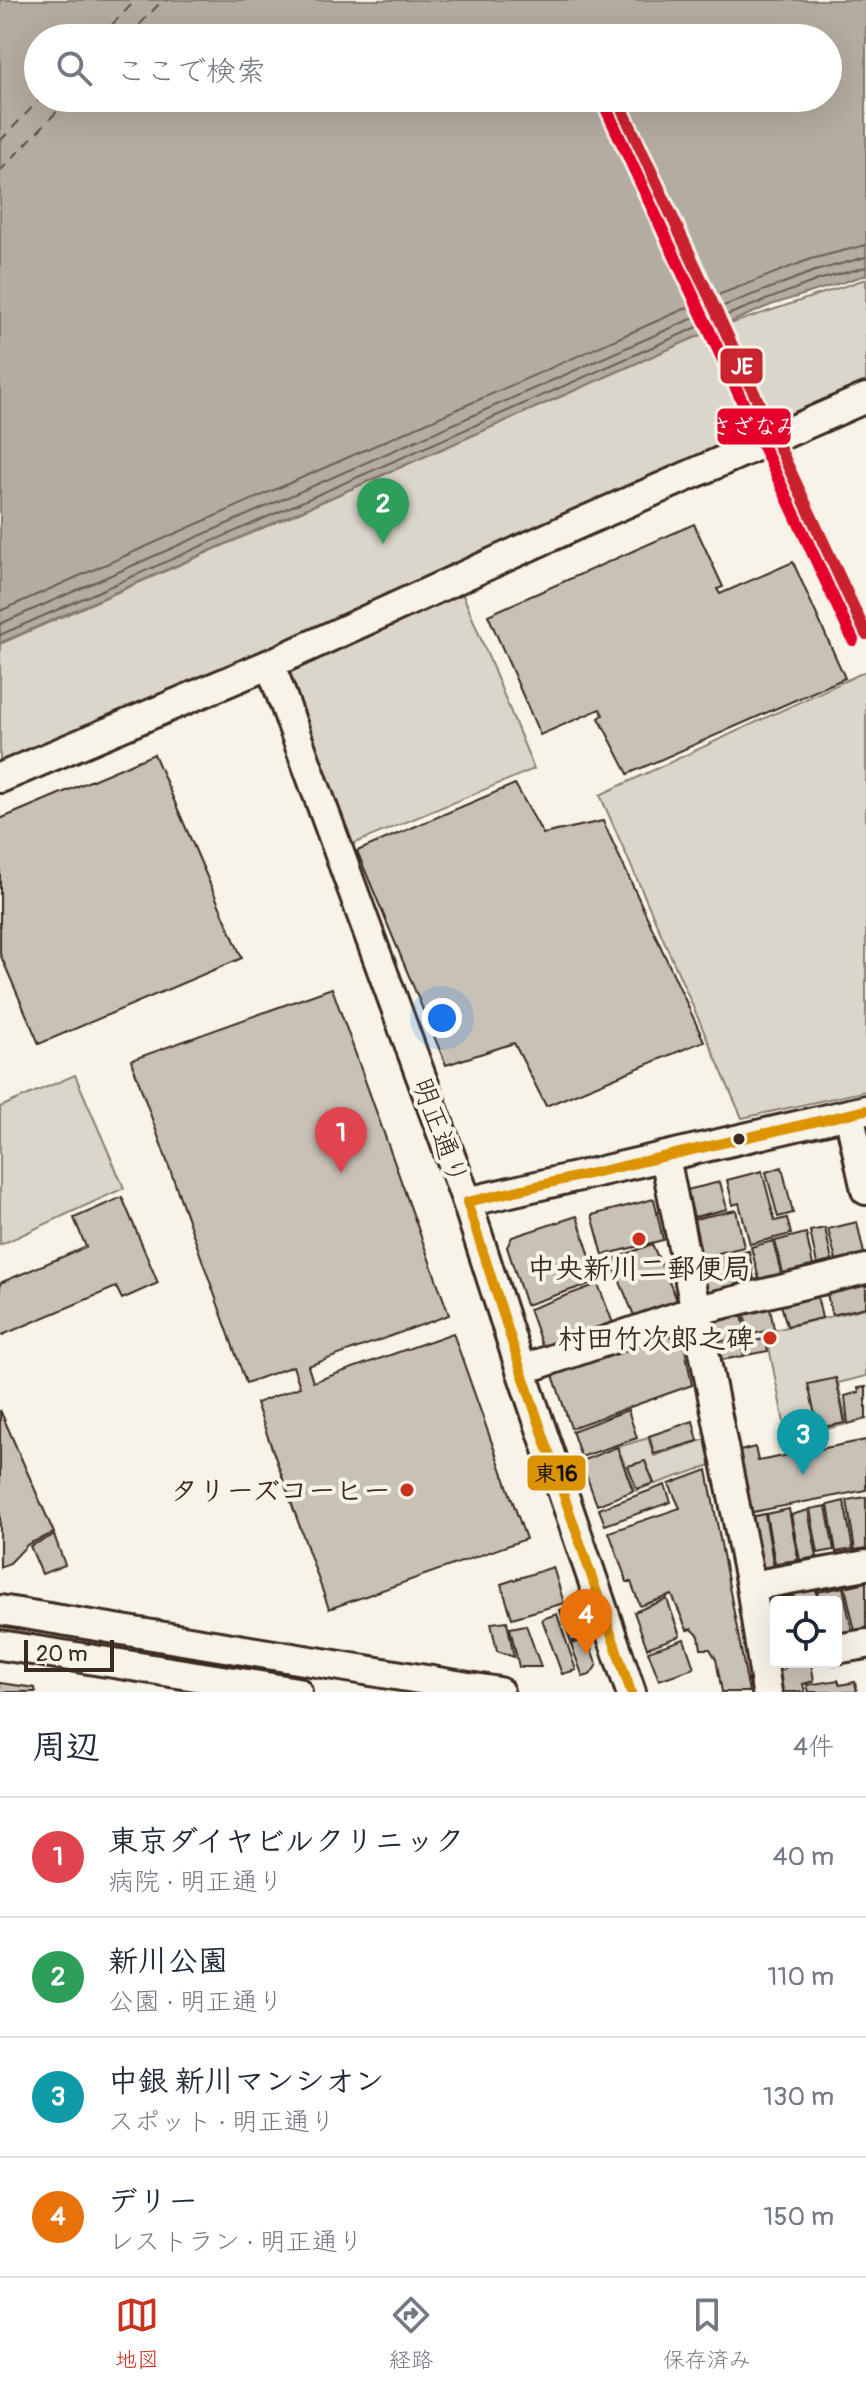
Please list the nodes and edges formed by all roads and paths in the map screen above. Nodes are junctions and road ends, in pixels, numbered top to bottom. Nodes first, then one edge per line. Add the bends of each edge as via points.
1 (866, 398) edge
2 (270, 664) junction
3 (0, 778) edge
4 (857, 1112) edge
5 (665, 1157) junction
6 (866, 1190) edge
7 (467, 1202) junction
8 (866, 1269) edge
9 (694, 1311) junction
10 (521, 1370) junction
11 (866, 1565) edge
12 (751, 1586) junction
13 (0, 1610) edge
14 (866, 1644) edge
15 (0, 1645) edge
16 (842, 1648) edge
17 (769, 1661) edge
18 (203, 1684) edge
19 (297, 1692) edge
20 (499, 1692) edge
21 (631, 1692) edge
22 (767, 1692) edge

1 - 2 street
2 - 3 street
2 - 7 street, 明正通り
4 - 5 street
4 - 6 street
5 - 7 street
5 - 9 street
7 - 10 street, 明正通り
8 - 9 street
9 - 10 street
9 - 12 street
10 - 21 street, 明正通り
11 - 12 street
12 - 17 street
13 - 20 street
14 - 16 street
15 - 18 street
17 - 22 street
18 - 19 street

